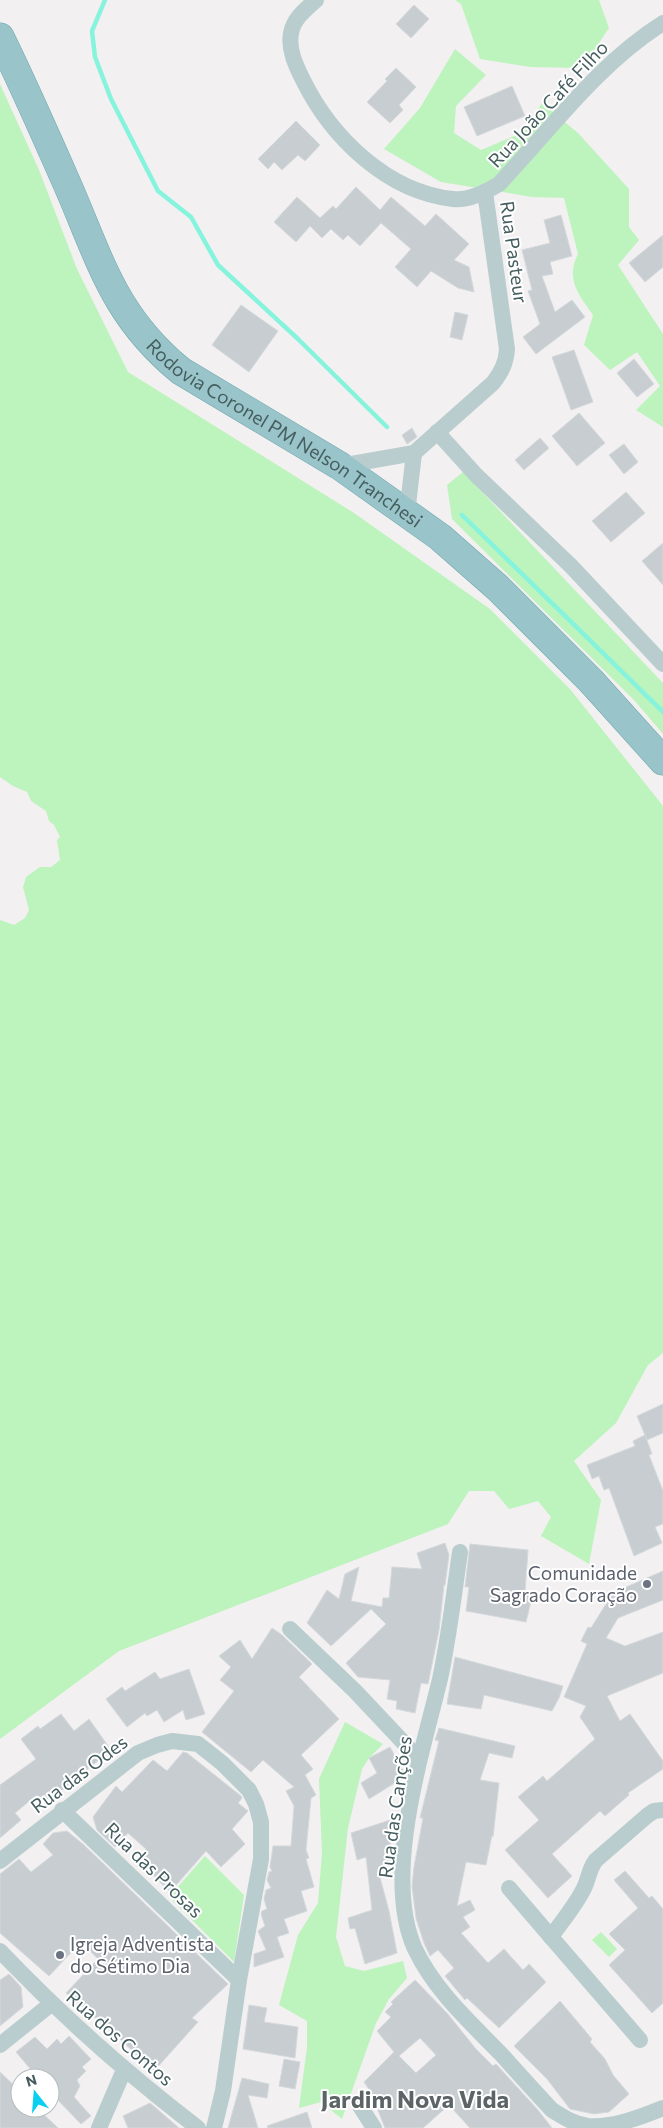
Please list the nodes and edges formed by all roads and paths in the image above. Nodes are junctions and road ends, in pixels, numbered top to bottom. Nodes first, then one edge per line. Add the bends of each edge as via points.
1 (316, 0) edge
2 (663, 23) edge
3 (0, 37) edge
4 (485, 192) junction
5 (436, 432) junction
6 (414, 453) junction
7 (340, 466) junction
8 (407, 514) junction
9 (663, 664) edge
10 (663, 761) edge
11 (460, 1552) dead end
12 (290, 1628) dead end
13 (419, 1759) junction
14 (62, 1810) junction
15 (663, 1810) edge
16 (0, 1860) edge
17 (509, 1888) dead end
18 (551, 1937) junction
19 (0, 1951) edge
20 (240, 1980) junction
21 (51, 2004) junction
22 (640, 2040) dead end
23 (0, 2045) edge
24 (124, 2070) junction
25 (360, 2106) dead end
26 (663, 2108) edge
27 (99, 2128) edge
28 (198, 2128) edge
29 (214, 2128) edge
30 (374, 2128) edge

1 - 4 street, Rua Pasteur via 296,21 291,36 292,50 314,102 329,123 357,154 407,185 454,200
2 - 4 street, Rua João Café Filho via 615,59 500,184
3 - 7 highway, Rodovia Coronel PM Nelson Tranchesi via 62,172 103,272 142,334 181,371
4 - 5 street, Rua Pasteur via 507,349 506,362 493,383
5 - 6 street, Rua Pasteur
5 - 9 street via 476,476 571,566
6 - 7 street
6 - 8 street
7 - 8 highway, Rodovia Coronel PM Nelson Tranchesi
8 - 10 highway, Rodovia Coronel PM Nelson Tranchesi via 440,537 498,588 591,681
11 - 13 street, Rua das Canções via 440,1678
12 - 13 street
13 - 26 street, Rua das Canções via 404,1849 402,1900 409,1934 424,1966 453,2006 552,2110 586,2126 601,2126
14 - 16 street, Rua das Odes
14 - 20 street, Rua das Prosas
14 - 20 street, Rua das Odes via 138,1753 172,1741 198,1744 236,1776 256,1804 262,1839
15 - 18 street via 648,1815 596,1860 581,1894
17 - 18 street
18 - 22 street
19 - 21 street, Rua dos Contos
20 - 29 street, Rua das Odes
21 - 23 street
21 - 24 street, Rua dos Contos
24 - 27 street
24 - 28 street, Rua dos Contos
25 - 30 street

